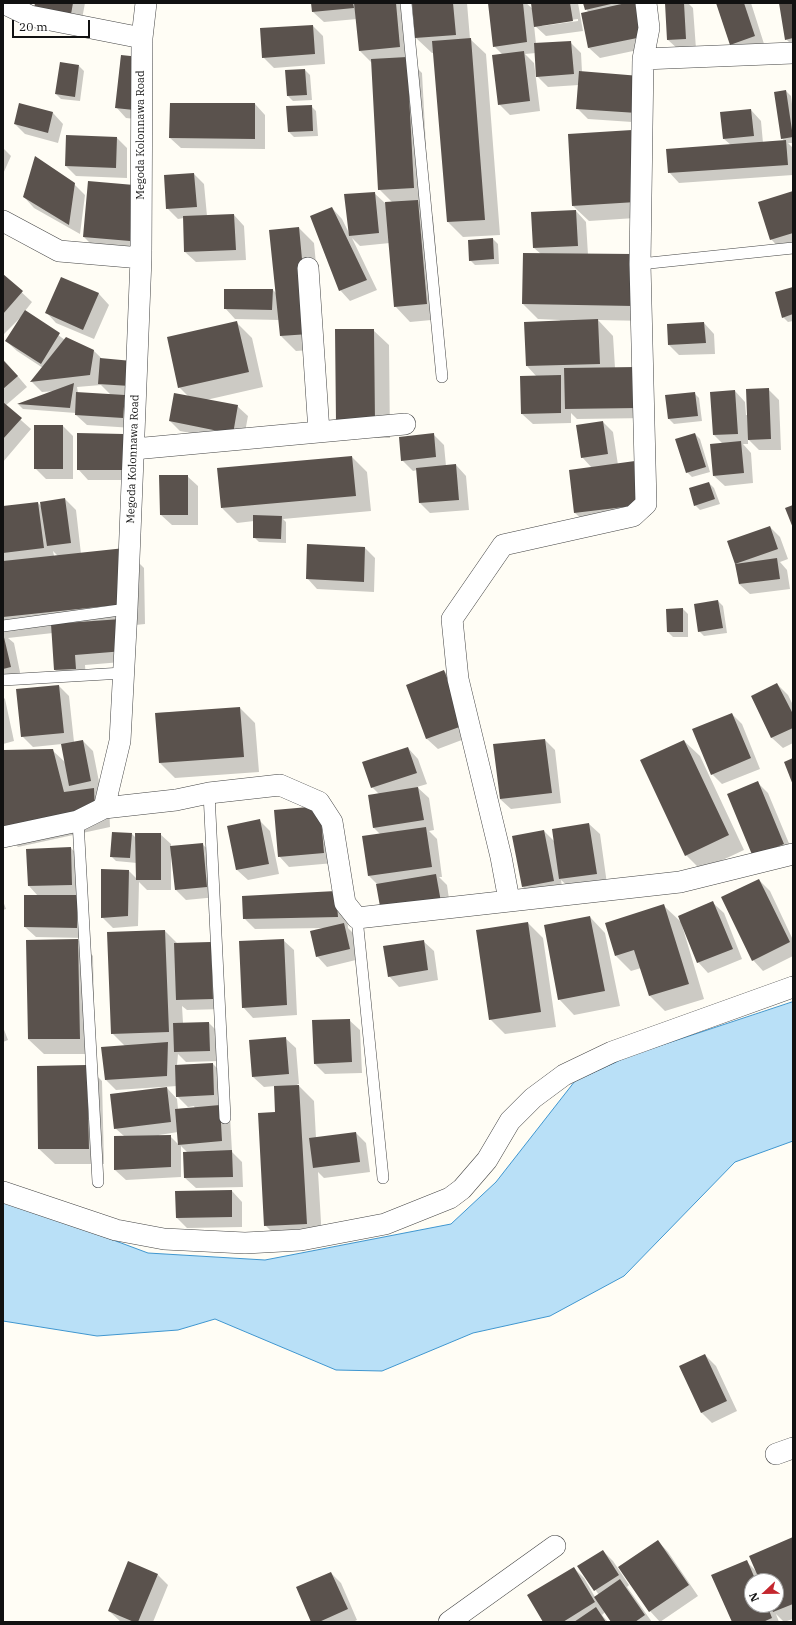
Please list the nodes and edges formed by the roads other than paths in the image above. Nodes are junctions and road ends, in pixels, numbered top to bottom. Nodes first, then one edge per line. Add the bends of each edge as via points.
1 (3, 3) edge
2 (146, 3) edge
3 (406, 3) edge
4 (646, 3) edge
5 (142, 38) junction
6 (793, 53) edge
7 (643, 59) junction
8 (3, 221) edge
9 (793, 248) edge
10 (141, 258) junction
11 (640, 264) junction
12 (308, 268) dead end
13 (442, 377) dead end
14 (404, 424) dead end
15 (319, 432) junction
16 (134, 449) junction
17 (128, 609) junction
18 (3, 626) edge
19 (123, 673) junction
20 (3, 680) edge
21 (209, 794) junction
22 (104, 808) junction
23 (78, 821) junction
24 (3, 837) edge
25 (793, 854) edge
26 (510, 900) junction
27 (357, 918) junction
28 (793, 987) edge
29 (225, 1118) dead end
30 (383, 1178) dead end
31 (98, 1182) dead end
32 (3, 1192) edge
33 (555, 1546) dead end
34 (449, 1622) edge

1 - 5 street via 30,16
2 - 5 street, Megoda Kolonnawa Road
3 - 13 lane
4 - 7 street via 649,28
5 - 10 street, Megoda Kolonnawa Road
6 - 7 street
7 - 11 street
8 - 10 street via 59,251
9 - 11 lane
10 - 16 street, Megoda Kolonnawa Road
11 - 26 street via 646,504 633,516 503,545 452,619 458,679
12 - 15 street
14 - 15 street
15 - 16 street
16 - 17 street, Megoda Kolonnawa Road
17 - 18 lane
17 - 19 street, Megoda Kolonnawa Road
19 - 20 lane
19 - 22 street, Megoda Kolonnawa Road via 120,741
21 - 22 street
21 - 27 street via 280,785 319,802 332,822 345,903
21 - 29 lane
22 - 23 street
23 - 24 street
23 - 31 lane
25 - 26 street via 680,882
26 - 27 street
27 - 30 lane
28 - 32 street via 612,1052 564,1076 532,1098 510,1121 487,1160 462,1189 450,1198 385,1224 300,1240 245,1243 164,1239 116,1230
33 - 34 street

